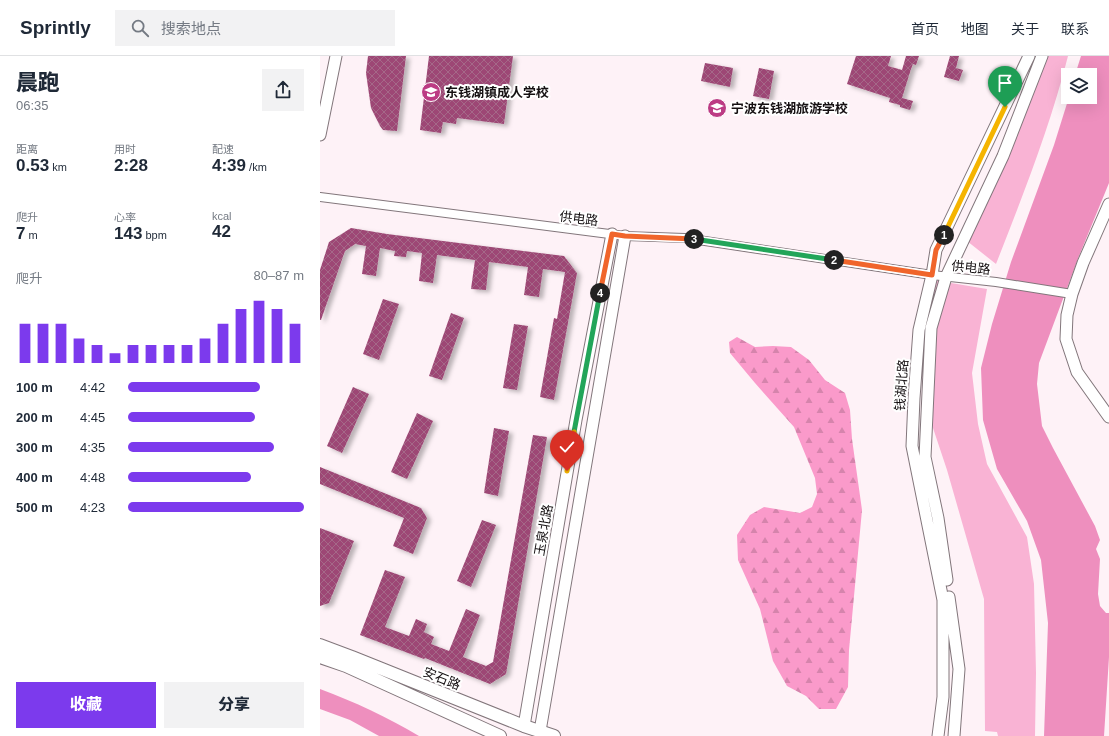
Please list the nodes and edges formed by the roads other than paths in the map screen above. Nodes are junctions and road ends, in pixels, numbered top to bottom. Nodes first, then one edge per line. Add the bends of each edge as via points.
1 (336, 56) edge
2 (1029, 56) edge
3 (1042, 56) edge
4 (320, 135) edge
5 (320, 198) edge
6 (1109, 204) edge
7 (612, 234) junction
8 (625, 236) junction
9 (932, 275) junction
10 (946, 277) junction
11 (1067, 293) junction
12 (1109, 417) edge
13 (320, 645) edge
14 (320, 657) edge
15 (523, 731) edge
16 (539, 733) edge
17 (500, 736) edge
18 (554, 736) edge
19 (938, 736) edge
20 (954, 736) edge

1 - 4 street
2 - 9 street, 钱湖北路 via 936,250
3 - 10 street, 钱湖北路 via 1003,156
5 - 7 street, 供电路
6 - 11 street
7 - 8 street, 供电路
7 - 15 street, 玉泉北路 via 576,420
8 - 9 street, 供电路 via 685,238
8 - 16 street
9 - 10 street, 供电路
9 - 19 street, 钱湖北路 via 919,330 912,446 943,600 943,697
10 - 11 street, 供电路
10 - 20 street, 钱湖北路 via 931,328 925,457 938,518 959,669
11 - 12 street via 1066,339 1077,372
13 - 15 main road, 安石路
14 - 17 main road via 346,666
15 - 16 main road, 安石路
16 - 18 main road, 安石路

